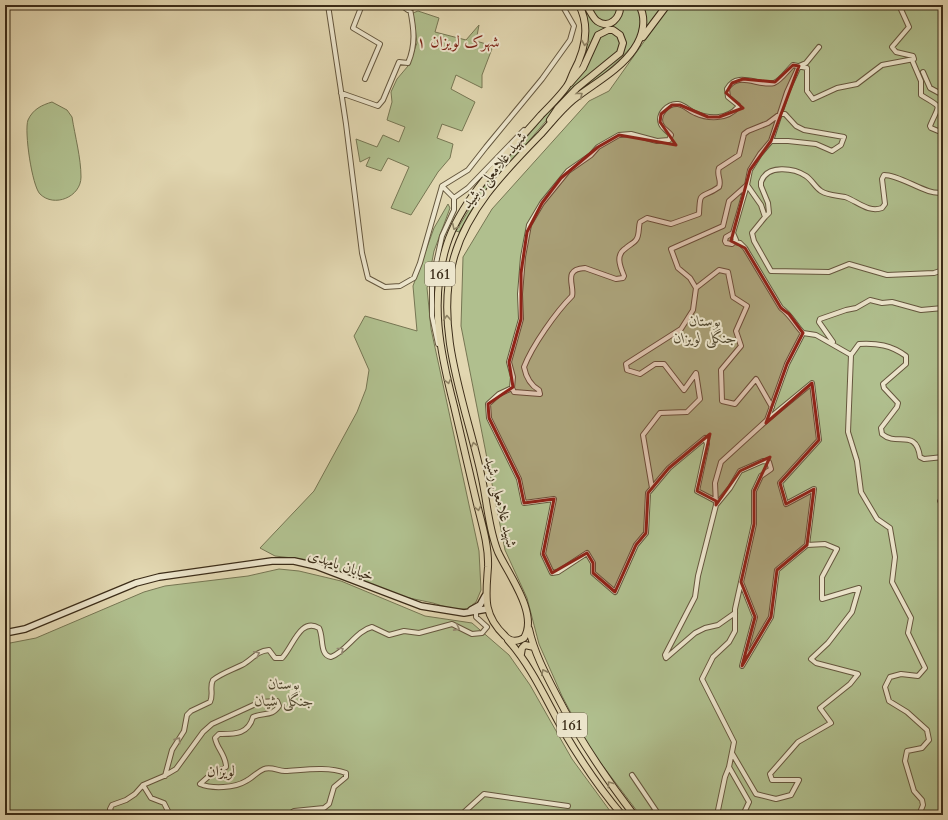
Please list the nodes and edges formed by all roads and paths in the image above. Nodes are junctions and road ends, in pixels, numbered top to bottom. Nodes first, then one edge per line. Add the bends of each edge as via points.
1 (343, 5) edge
2 (362, 5) edge
3 (401, 5) edge
4 (415, 5) edge
5 (562, 5) edge
6 (579, 5) edge
7 (586, 5) edge
8 (620, 5) edge
9 (639, 5) edge
10 (667, 5) edge
11 (899, 5) edge
12 (328, 6) edge
13 (410, 10) junction
14 (819, 47) dead end
15 (635, 48) junction
16 (912, 60) junction
17 (799, 66) junction
18 (922, 72) dead end
19 (365, 79) dead end
20 (568, 85) junction
21 (341, 93) junction
22 (943, 95) edge
23 (780, 114) junction
24 (541, 115) junction
25 (943, 133) edge
26 (540, 134) junction
27 (771, 141) junction
28 (747, 185) junction
29 (442, 186) junction
30 (943, 192) edge
31 (454, 198) junction
32 (765, 217) junction
33 (733, 233) junction
34 (735, 242) junction
35 (943, 270) edge
36 (696, 288) junction
37 (943, 308) edge
38 (803, 333) junction
39 (834, 344) junction
40 (851, 355) junction
41 (442, 356) junction
42 (512, 388) junction
43 (772, 407) junction
44 (767, 420) junction
45 (943, 457) edge
46 (652, 488) junction
47 (943, 498) edge
48 (716, 503) junction
49 (943, 507) edge
50 (807, 544) junction
51 (740, 582) junction
52 (485, 596) junction
53 (487, 609) junction
54 (476, 612) junction
55 (464, 613) junction
56 (734, 613) junction
57 (528, 626) junction
58 (5, 633) edge
59 (507, 639) junction
60 (534, 647) junction
61 (521, 654) junction
62 (732, 753) junction
63 (729, 767) junction
64 (632, 774) dead end
65 (164, 776) junction
66 (143, 785) junction
67 (568, 806) dead end
68 (113, 815) edge
69 (170, 815) edge
70 (288, 815) edge
71 (461, 815) edge
72 (622, 815) edge
73 (634, 815) edge
74 (660, 815) edge
75 (717, 815) edge
76 (743, 815) edge
77 (919, 815) edge

1 - 12 street
2 - 19 street via 353,28 380,44
3 - 13 street
4 - 13 street
5 - 29 street via 574,26 570,40 542,80 468,170
6 -> 20 main road, شهید غلامعلی رشید / 161 via 584,17 585,42
7 - 8 main road via 597,20 607,24 619,15
9 - 15 main road, شهید غلامعلی رشید / 161 via 644,17 644,28
10 - 15 main road
11 - 16 street via 909,27 892,47 896,52 913,56
12 - 21 street
13 - 21 street via 415,33 413,50 408,63 399,62 383,100 378,106
14 - 17 street via 806,63
26 -> 15 main road, شهید غلامعلی رشید / 161 via 572,101 622,63
16 - 17 street via 882,64 857,84 837,88 813,99 807,91 807,68
16 - 25 street via 921,81 921,95 937,106 937,113 930,126 933,130
17 - 23 street
17 - 42 street via 793,65 775,82 769,84 743,79 728,85 726,93 738,107 719,117 708,117 693,113 680,105 672,105 664,110 660,118 662,126 671,135 669,140 656,141 631,134 619,135 598,147 562,178 542,203 527,232 521,273 521,319 509,362 513,377
18 - 22 street via 930,88
20 - 24 main road, شهید غلامعلی رشید / 161
20 - 26 main road via 583,68 598,35 613,30 620,35 623,46 620,53 569,96
21 - 29 street via 362,253 368,278 385,287 400,286 414,278
23 - 27 street
23 - 27 street via 785,114 796,126 804,130 840,135 844,137 843,141 832,151 816,144
23 - 42 street via 768,123 754,127 744,134 739,155 719,168 719,187 701,196 699,214 671,224 647,218 640,222 636,241 619,256 623,278 616,279 585,268 574,272 570,279 572,296 559,309 524,367 527,378 540,394 514,392
24 - 31 street via 468,188
24 -> 41 main road, شهید غلامعلی رشید / 161 via 473,197 447,243 437,295
57 -> 26 main road, شهید غلامعلی رشید / 161 via 523,600 497,549 451,351 447,296 456,248 469,221 495,184
27 - 28 street via 750,170
28 - 32 street via 761,205
28 - 33 street
28 - 36 street via 729,201 723,226 671,249 678,268 690,278
29 - 31 street
30 - 32 street via 934,192 902,179 884,175 882,179 885,204 882,208 874,209 817,189 805,175 778,169 766,174 761,182 769,207 769,213
31 - 41 street via 454,210 442,236 432,282 433,321
32 - 35 street via 752,233 771,271 829,272 849,264 887,275 934,273
33 - 34 street
33 - 34 street via 726,237 725,241 730,244
34 - 38 street via 745,248 781,308 789,314
36 - 43 street via 719,270 728,272 733,297 747,306 736,331 741,346 721,370 722,401 735,404 756,379
36 - 46 street via 693,310 681,328 626,364 627,370 640,374 655,364 664,364 684,390 696,373 700,399 687,412 660,413 644,435
37 - 39 street via 921,310 892,302 870,300 856,308 820,319 822,328
38 - 39 street via 816,334
38 - 43 street via 787,364
39 - 40 street
40 - 45 street via 859,344 879,343 897,349 906,356 906,364 883,384 898,403 881,428 882,434 887,438 911,440 917,444 920,457 924,459
40 - 77 street via 848,432 857,461 861,492 878,519 890,528 895,557 892,582 911,618 908,633 925,668 918,676 901,674 890,677 884,687 889,701 907,712 927,730 930,740 922,748 907,751 906,761 914,791 923,805
41 -> 52 main road, شهید غلامعلی رشید / 161 via 484,536 488,566
42 - 46 street via 499,394 488,404 489,418 519,479 524,503 554,499 543,554 552,573 558,572 587,552 593,563 592,574 616,592 636,545 646,533 648,493
43 - 44 street
44 - 48 street via 721,462 715,483
44 - 50 street via 812,383 819,440 780,482 786,504 814,489
46 - 48 street via 669,468 705,438 707,444 696,491
47 - 49 street via 940,501
48 - 51 street via 730,488 740,471 763,461 769,462 771,469 761,476 754,491 754,524
48 - 56 street via 695,597 665,655 666,658 695,633 718,625
50 - 51 street via 777,570 771,617 742,666 755,617
50 - 62 street via 825,544 837,549 822,577 822,599 859,588 852,612 828,644 811,659 816,663 858,674 850,684 820,708 831,723 798,742 770,774 772,780 799,780 791,795 776,800 756,794
51 - 56 street
52 - 53 main road, شهید غلامعلی رشید
52 - 55 main road via 475,609
53 - 54 main road, خیابان یامهدی
53 - 59 main road, شهید غلامعلی رشید via 495,625
54 - 55 main road, خیابان یامهدی
65 -> 54 street via 172,750 184,730 187,715 210,702 213,680 262,651 269,650 275,658 282,658 306,626 319,628 323,651 331,657 372,627 389,635 404,631 419,633 452,624 472,634 482,633 487,627 476,617
55 - 58 main road, خیابان یامهدی via 404,601 337,573 294,561 256,562 136,583 25,629
56 - 62 street via 735,631 729,642 713,657 702,680 734,742
57 - 59 main road via 524,638 519,641
57 - 60 main road, 161
59 - 61 main road, 161
60 - 61 main road via 526,645 522,648
73 -> 60 main road, 161 via 595,763 572,726
61 - 72 main road, 161 via 575,750
62 - 63 street
63 - 75 street
63 - 76 street via 749,802
64 - 74 street
65 - 66 street
65 - 70 street, لویزان via 176,769 203,732 212,724 260,702 276,701 279,706 276,712 270,715 260,714 253,718 247,729 238,734 219,734 215,738 226,759 226,766 200,784 230,786 244,782 263,769 269,768 284,771 304,768 346,773 346,777 334,787 329,804 324,808 294,811
66 - 68 street via 126,800 112,805 110,809
66 - 69 street via 151,798 164,803
67 - 71 street via 484,794

